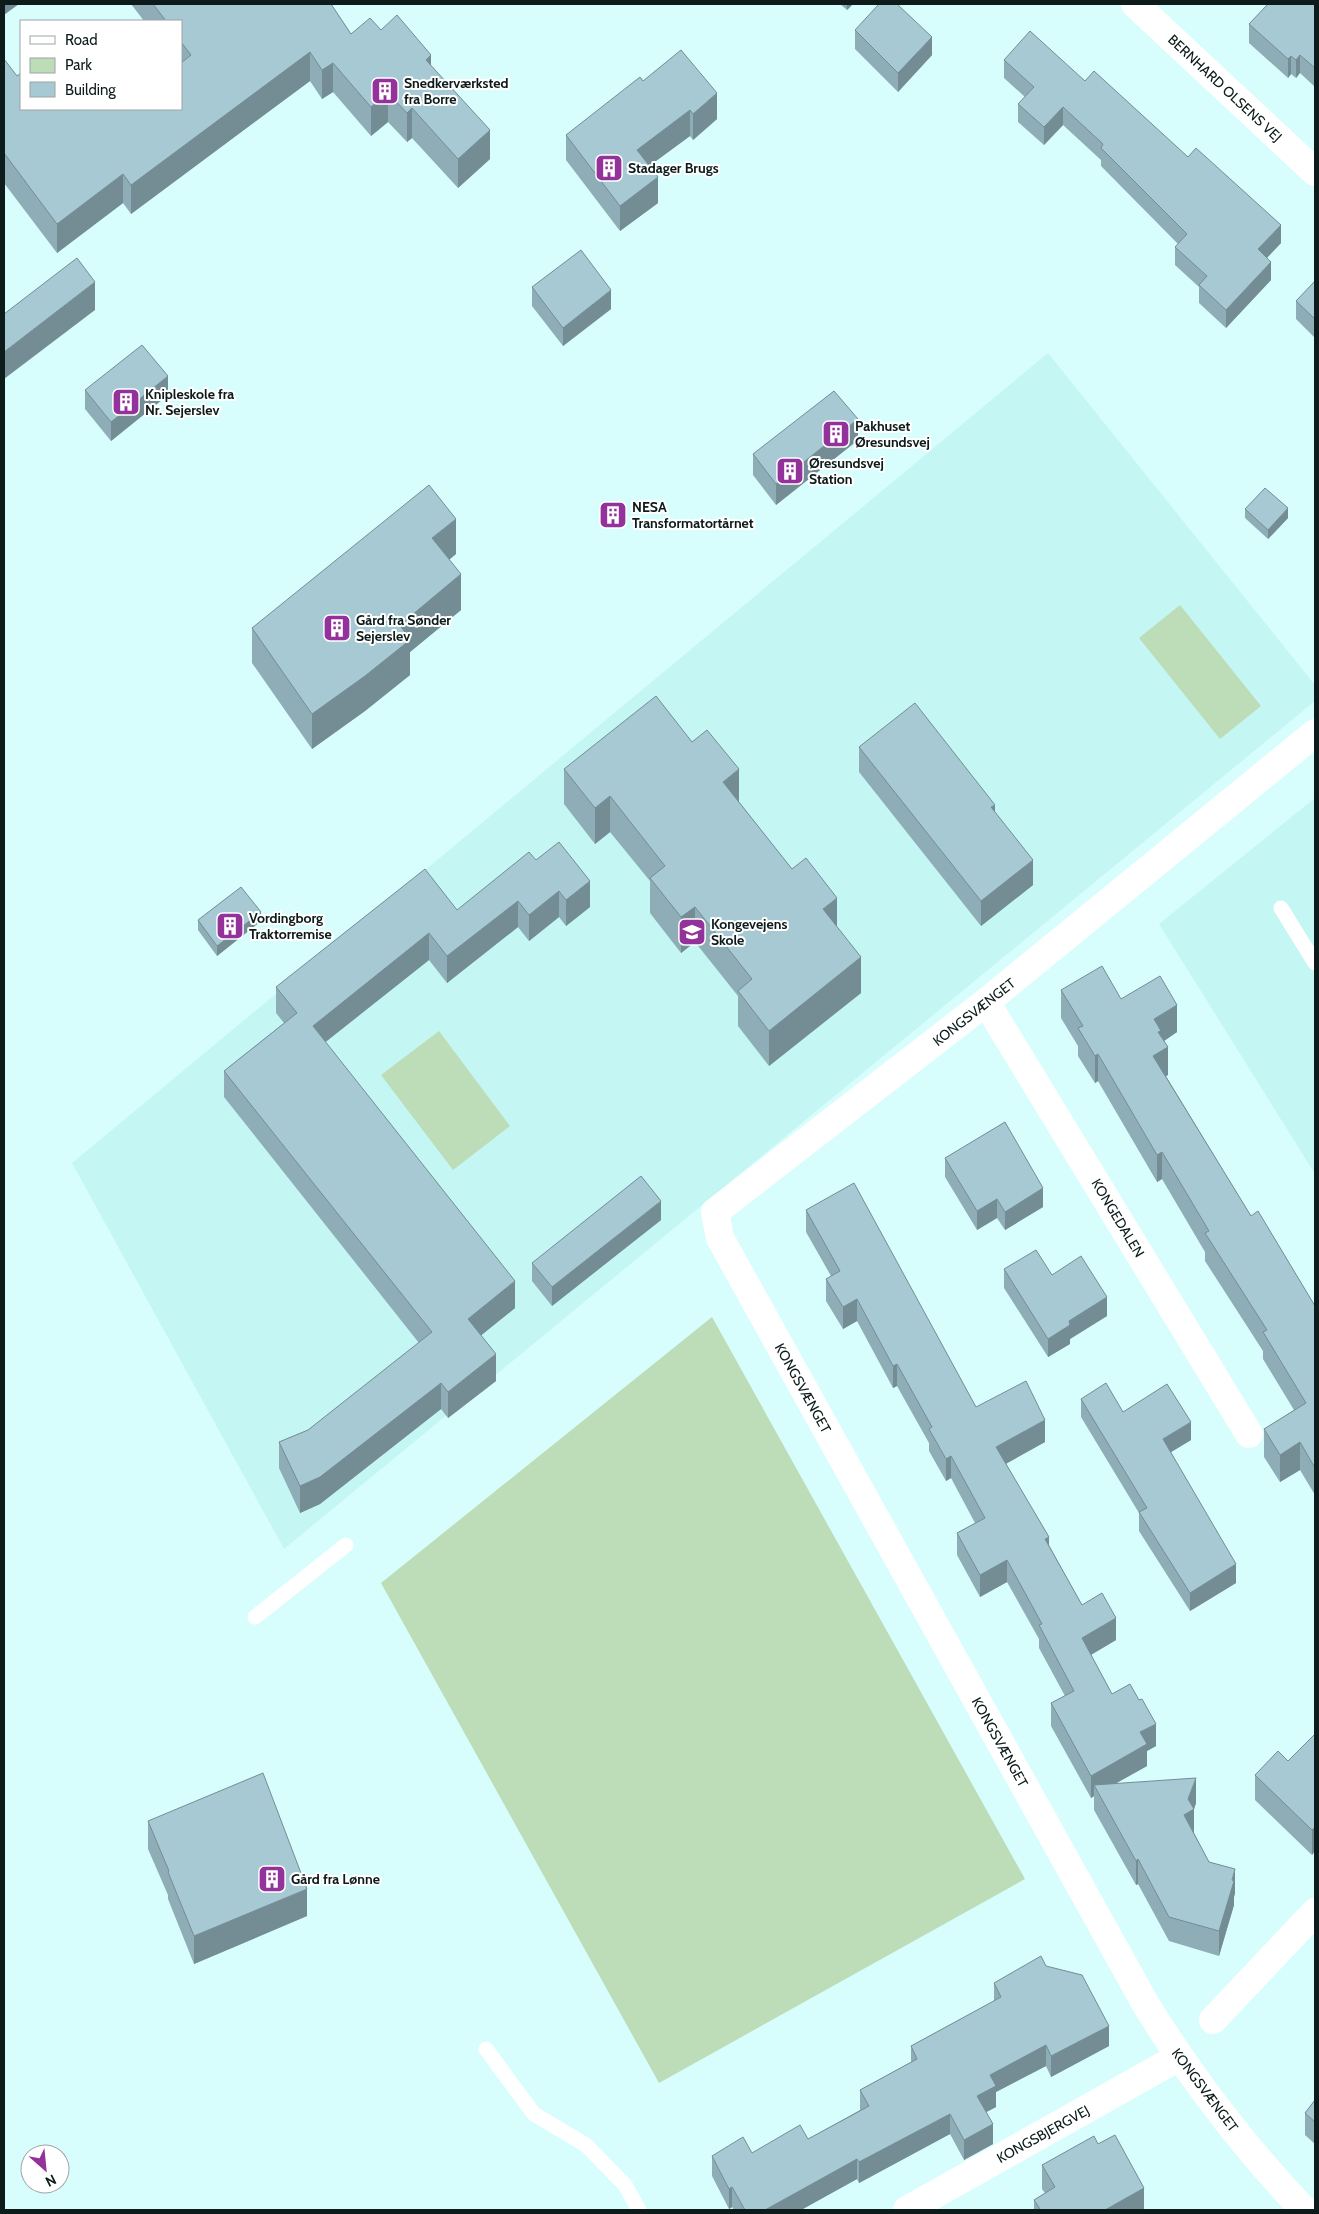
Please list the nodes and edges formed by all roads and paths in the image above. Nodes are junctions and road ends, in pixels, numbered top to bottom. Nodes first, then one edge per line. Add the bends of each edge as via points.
1 (1135, 4) edge
2 (1315, 172) edge
3 (1315, 733) edge
4 (1281, 908) dead end
5 (1315, 963) edge
6 (986, 1002) junction
7 (1249, 1434) dead end
8 (346, 1545) dead end
9 (254, 1617) dead end
10 (1315, 1912) edge
11 (1213, 2020) dead end
12 (486, 2049) dead end
13 (1179, 2057) junction
14 (639, 2210) edge
15 (907, 2210) edge
16 (1304, 2210) edge

1 - 2 street, BERNHARD OLSENS VEJ
3 - 6 street, KONGSVÆNGET
4 - 5 lane
6 - 7 street, KONGEDALEN
6 - 13 street, KONGSVÆNGET via 715,1212 720,1238 1145,2003
8 - 9 lane
10 - 11 street
12 - 14 lane via 534,2114 586,2145 625,2185
13 - 15 street, KONGSBJERGVEJ
13 - 16 street, KONGSVÆNGET via 1268,2173

